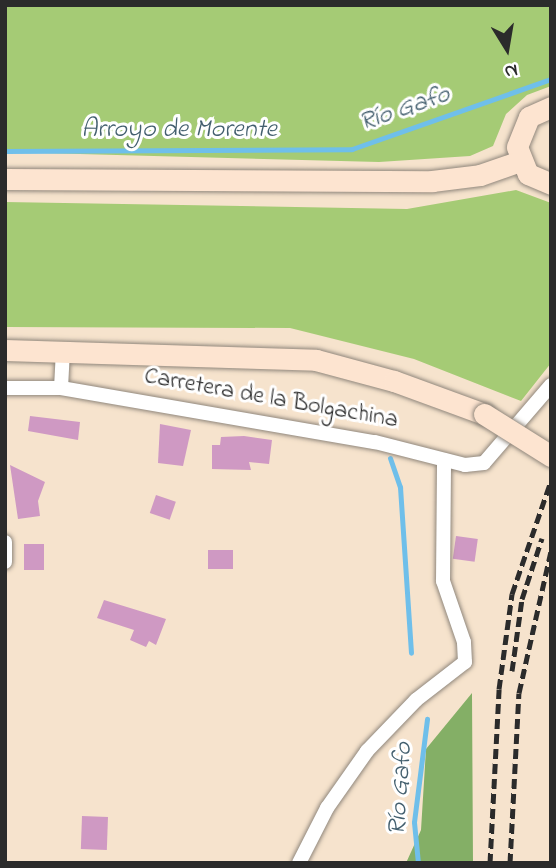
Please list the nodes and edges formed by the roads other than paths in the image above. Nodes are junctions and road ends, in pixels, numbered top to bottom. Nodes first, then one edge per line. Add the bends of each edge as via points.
1 (551, 107) edge
2 (520, 161) junction
3 (5, 179) edge
4 (551, 184) edge
5 (5, 350) edge
6 (63, 351) junction
7 (551, 385) edge
8 (5, 388) edge
9 (61, 388) junction
10 (551, 456) edge
11 (444, 460) junction
12 (5, 542) edge
13 (5, 562) edge
14 (299, 863) edge

1 - 2 street via 528,117 519,132
2 - 3 street via 480,175 432,181
2 - 4 street via 528,174
5 - 6 street, Carretera de la Bolgachina
6 - 9 street
6 - 10 street, Carretera de la Bolgachina, bridge via 316,360 394,381 484,414
7 - 11 street, Carretera de la Bolgachina via 484,463
8 - 9 street, Carretera de la Bolgachina
9 - 11 street, Carretera de la Bolgachina via 375,442
11 - 14 street via 443,581 464,642 465,662 416,700 368,751 327,808
12 - 13 street

